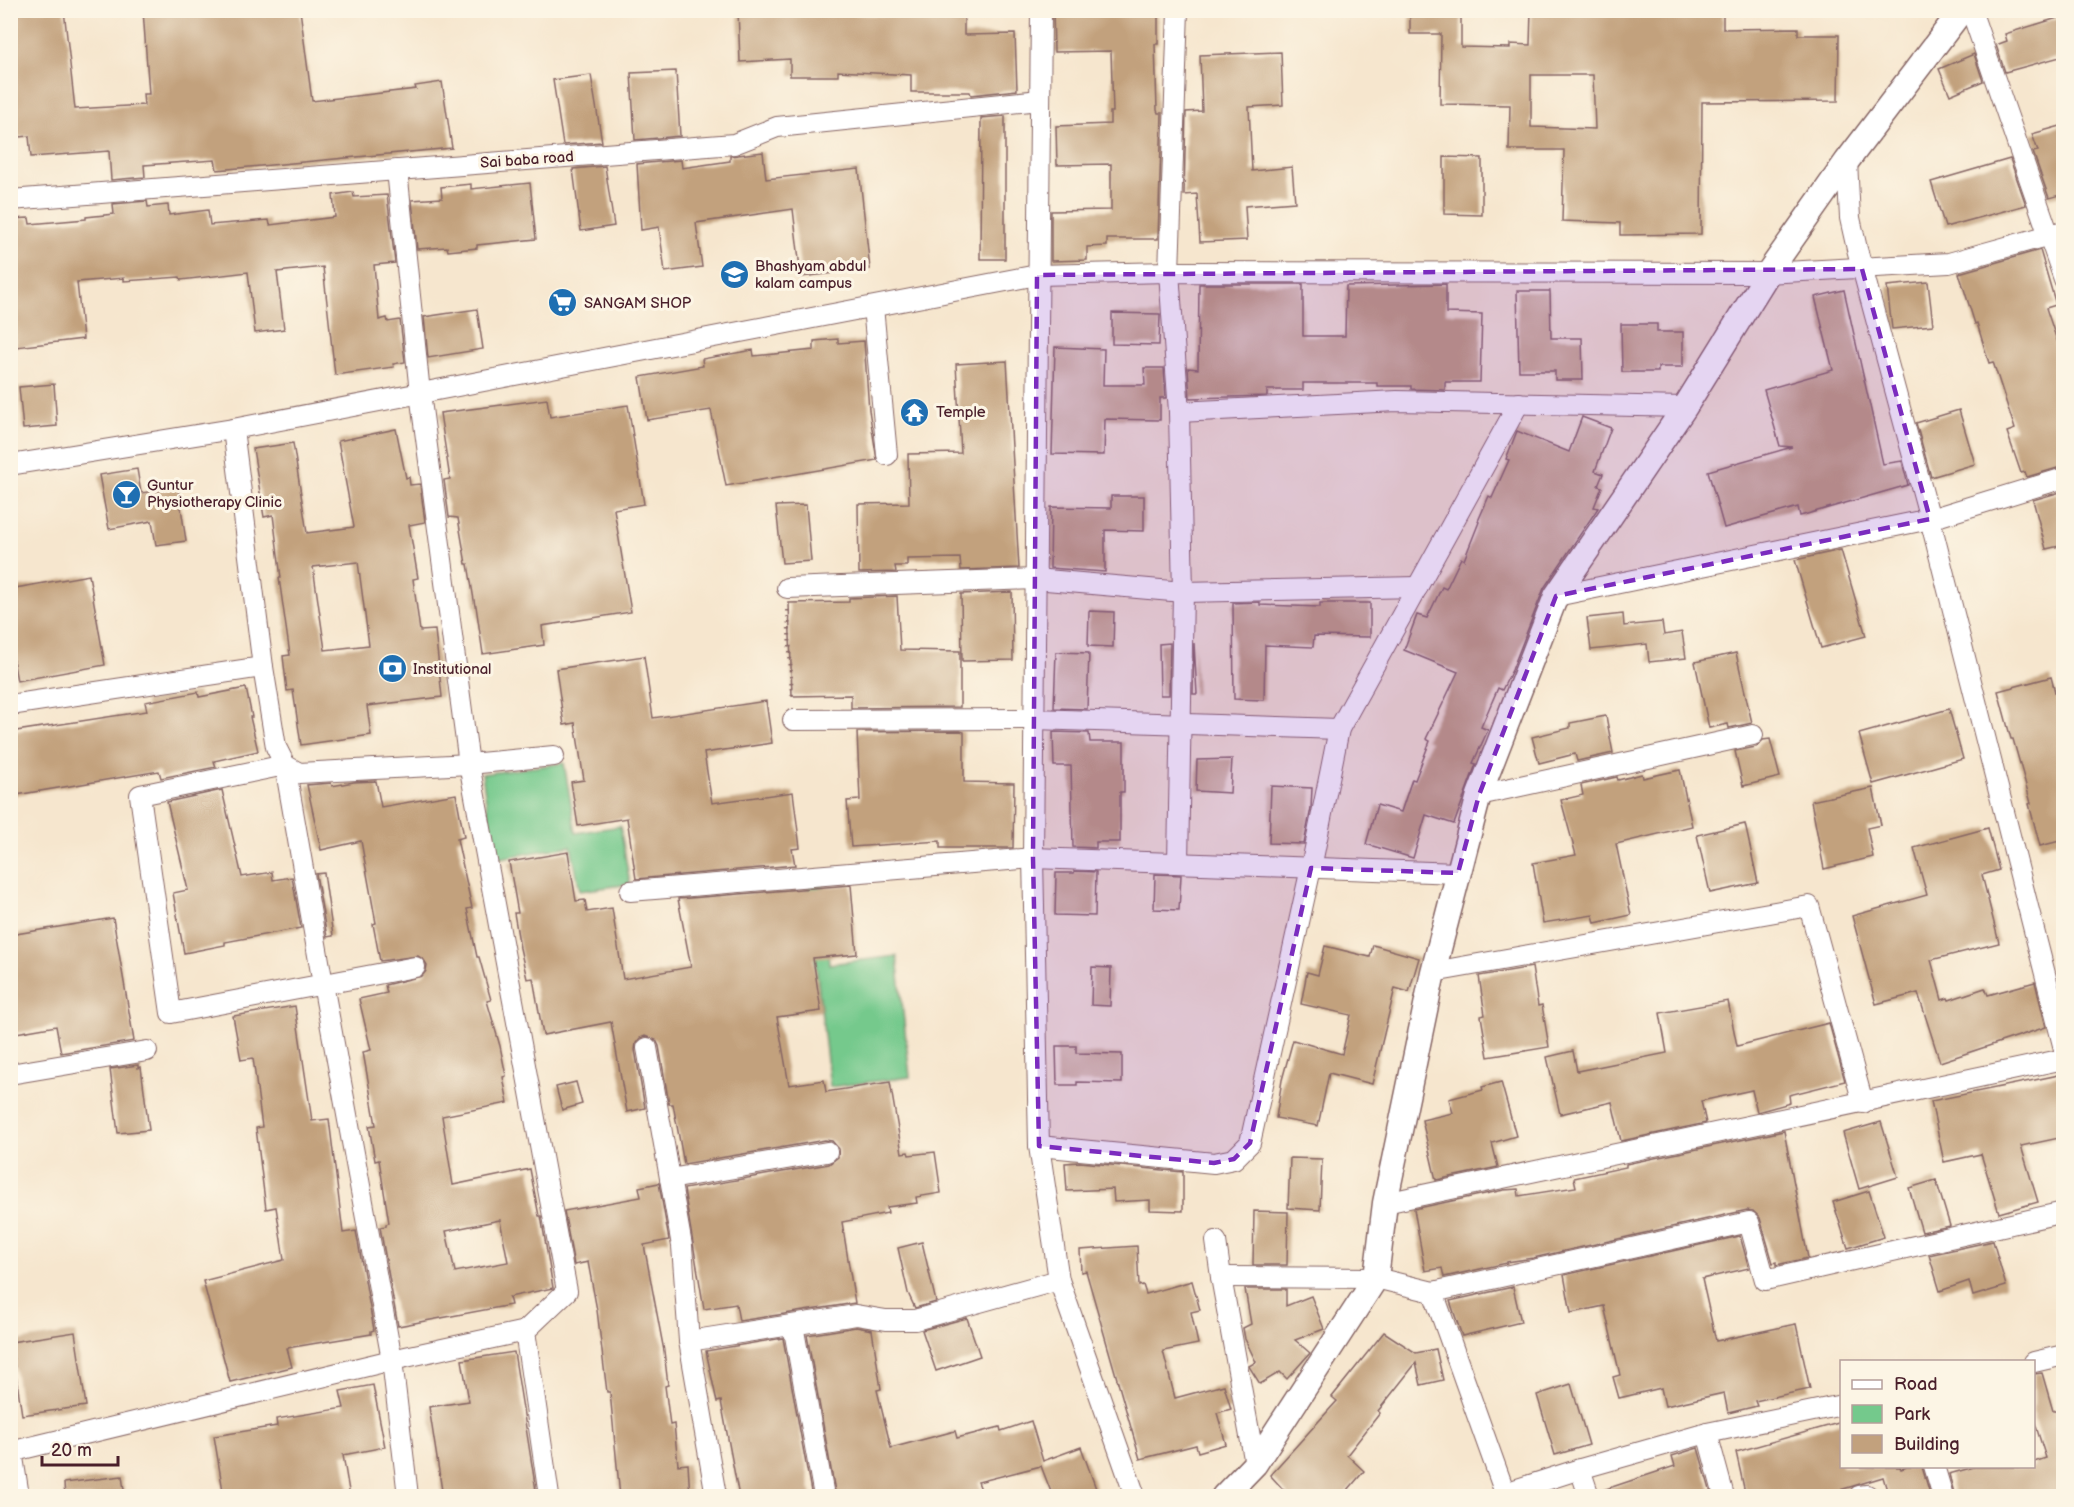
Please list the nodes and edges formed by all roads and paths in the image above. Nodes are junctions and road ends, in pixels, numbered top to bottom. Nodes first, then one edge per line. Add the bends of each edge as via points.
1 (1041, 10) edge
2 (1178, 10) edge
3 (1962, 10) edge
4 (1971, 10) edge
5 (1040, 100) junction
6 (1847, 161) junction
7 (397, 170) junction
8 (10, 200) edge
9 (2056, 233) edge
10 (1862, 269) junction
11 (1169, 272) junction
12 (1768, 273) junction
13 (1037, 275) junction
14 (2064, 279) edge
15 (873, 307) junction
16 (420, 393) junction
17 (1519, 403) junction
18 (1685, 406) junction
19 (1179, 412) junction
20 (233, 429) junction
21 (887, 455) dead end
22 (10, 465) edge
23 (2064, 478) edge
24 (1930, 519) junction
25 (1035, 579) junction
26 (1418, 587) junction
27 (787, 588) joint
28 (1183, 592) junction
29 (1556, 596) junction
30 (263, 667) junction
31 (10, 705) edge
32 (1034, 719) junction
33 (793, 720) joint
34 (1182, 724) junction
35 (1339, 729) junction
36 (1753, 735) dead end
37 (554, 756) dead end
38 (469, 764) junction
39 (285, 765) junction
40 (1479, 795) junction
41 (1033, 858) junction
42 (1178, 863) junction
43 (1311, 868) junction
44 (1458, 873) junction
45 (630, 891) dead end
46 (416, 967) dead end
47 (1433, 972) junction
48 (323, 984) junction
49 (647, 1048) dead end
50 (2064, 1049) edge
51 (147, 1051) dead end
52 (2064, 1059) edge
53 (10, 1074) edge
54 (1863, 1103) junction
55 (1039, 1146) junction
56 (827, 1152) dead end
57 (670, 1179) junction
58 (1385, 1203) junction
59 (2064, 1212) edge
60 (1216, 1241) dead end
61 (1221, 1277) junction
62 (1376, 1278) junction
63 (1059, 1280) junction
64 (1432, 1292) junction
65 (793, 1325) junction
66 (525, 1330) junction
67 (689, 1341) junction
68 (2064, 1354) edge
69 (392, 1360) junction
70 (2035, 1362) edge
71 (1840, 1405) edge
72 (1707, 1433) junction
73 (11, 1452) edge
74 (1255, 1464) junction
75 (1934, 1468) edge
76 (1580, 1469) junction
77 (1506, 1495) edge
78 (19, 1497) edge
79 (408, 1497) edge
80 (549, 1497) edge
81 (716, 1497) edge
82 (824, 1497) edge
83 (1135, 1497) edge
84 (1224, 1497) edge
85 (1589, 1497) edge
86 (1724, 1497) edge
87 (1943, 1497) edge

1 - 5 street
2 - 11 street
3 - 6 street
4 - 9 street
5 - 7 street, Sai baba road via 777,127 734,144
5 - 13 street
6 - 10 street via 1850,218
6 - 12 street
7 - 8 street, Sai baba road
7 - 16 street
9 - 10 street via 1949,263
9 - 14 street
10 - 12 street
10 - 24 street
11 - 12 street
11 - 13 street
11 - 19 street
12 - 18 street
13 - 15 street
13 - 25 street
15 - 16 street
15 - 21 street
16 - 20 street
16 - 38 street
17 - 18 street
17 - 19 street via 1397,401
17 - 26 street
18 - 29 street
19 - 28 street
20 - 22 street
20 - 30 street
23 - 24 street
24 - 29 street
24 - 50 street
25 - 27 street
25 - 28 street
25 - 32 street
26 - 28 street
26 - 35 street
27 - 33 path
28 - 34 street
29 - 40 street
30 - 31 street
30 - 39 street via 276,747
32 - 33 street
32 - 34 street
32 - 41 street
34 - 35 street
34 - 42 street
35 - 43 street
36 - 40 street
37 - 38 street
38 - 39 street via 299,773
38 - 66 street via 567,1291
39 - 48 street
39 - 48 street via 140,795 171,1014
40 - 44 street
41 - 42 street
41 - 45 street
41 - 55 street
42 - 43 street
43 - 44 street
43 - 55 street via 1250,1143 1234,1159 1214,1163
44 - 47 street
46 - 48 street
47 - 54 street via 1809,906
47 - 58 street
48 - 69 street
49 - 57 street
51 - 53 street
52 - 54 street
54 - 58 street
55 - 63 street
56 - 57 street
57 - 67 street via 682,1246
58 - 62 street
59 - 64 street via 1765,1280 1749,1221
60 - 61 street
61 - 62 street
61 - 74 street
62 - 64 street
62 - 74 street
63 - 65 street via 915,1320 856,1315
63 - 83 street
64 - 77 street
65 - 67 street
65 - 82 street
66 - 69 street
66 - 80 street
67 - 81 street
68 - 70 street
69 - 73 street
69 - 79 street
71 - 72 street
72 - 76 street
72 - 86 street
73 - 78 street
74 - 84 street
75 - 87 street
76 - 77 street
76 - 85 street

